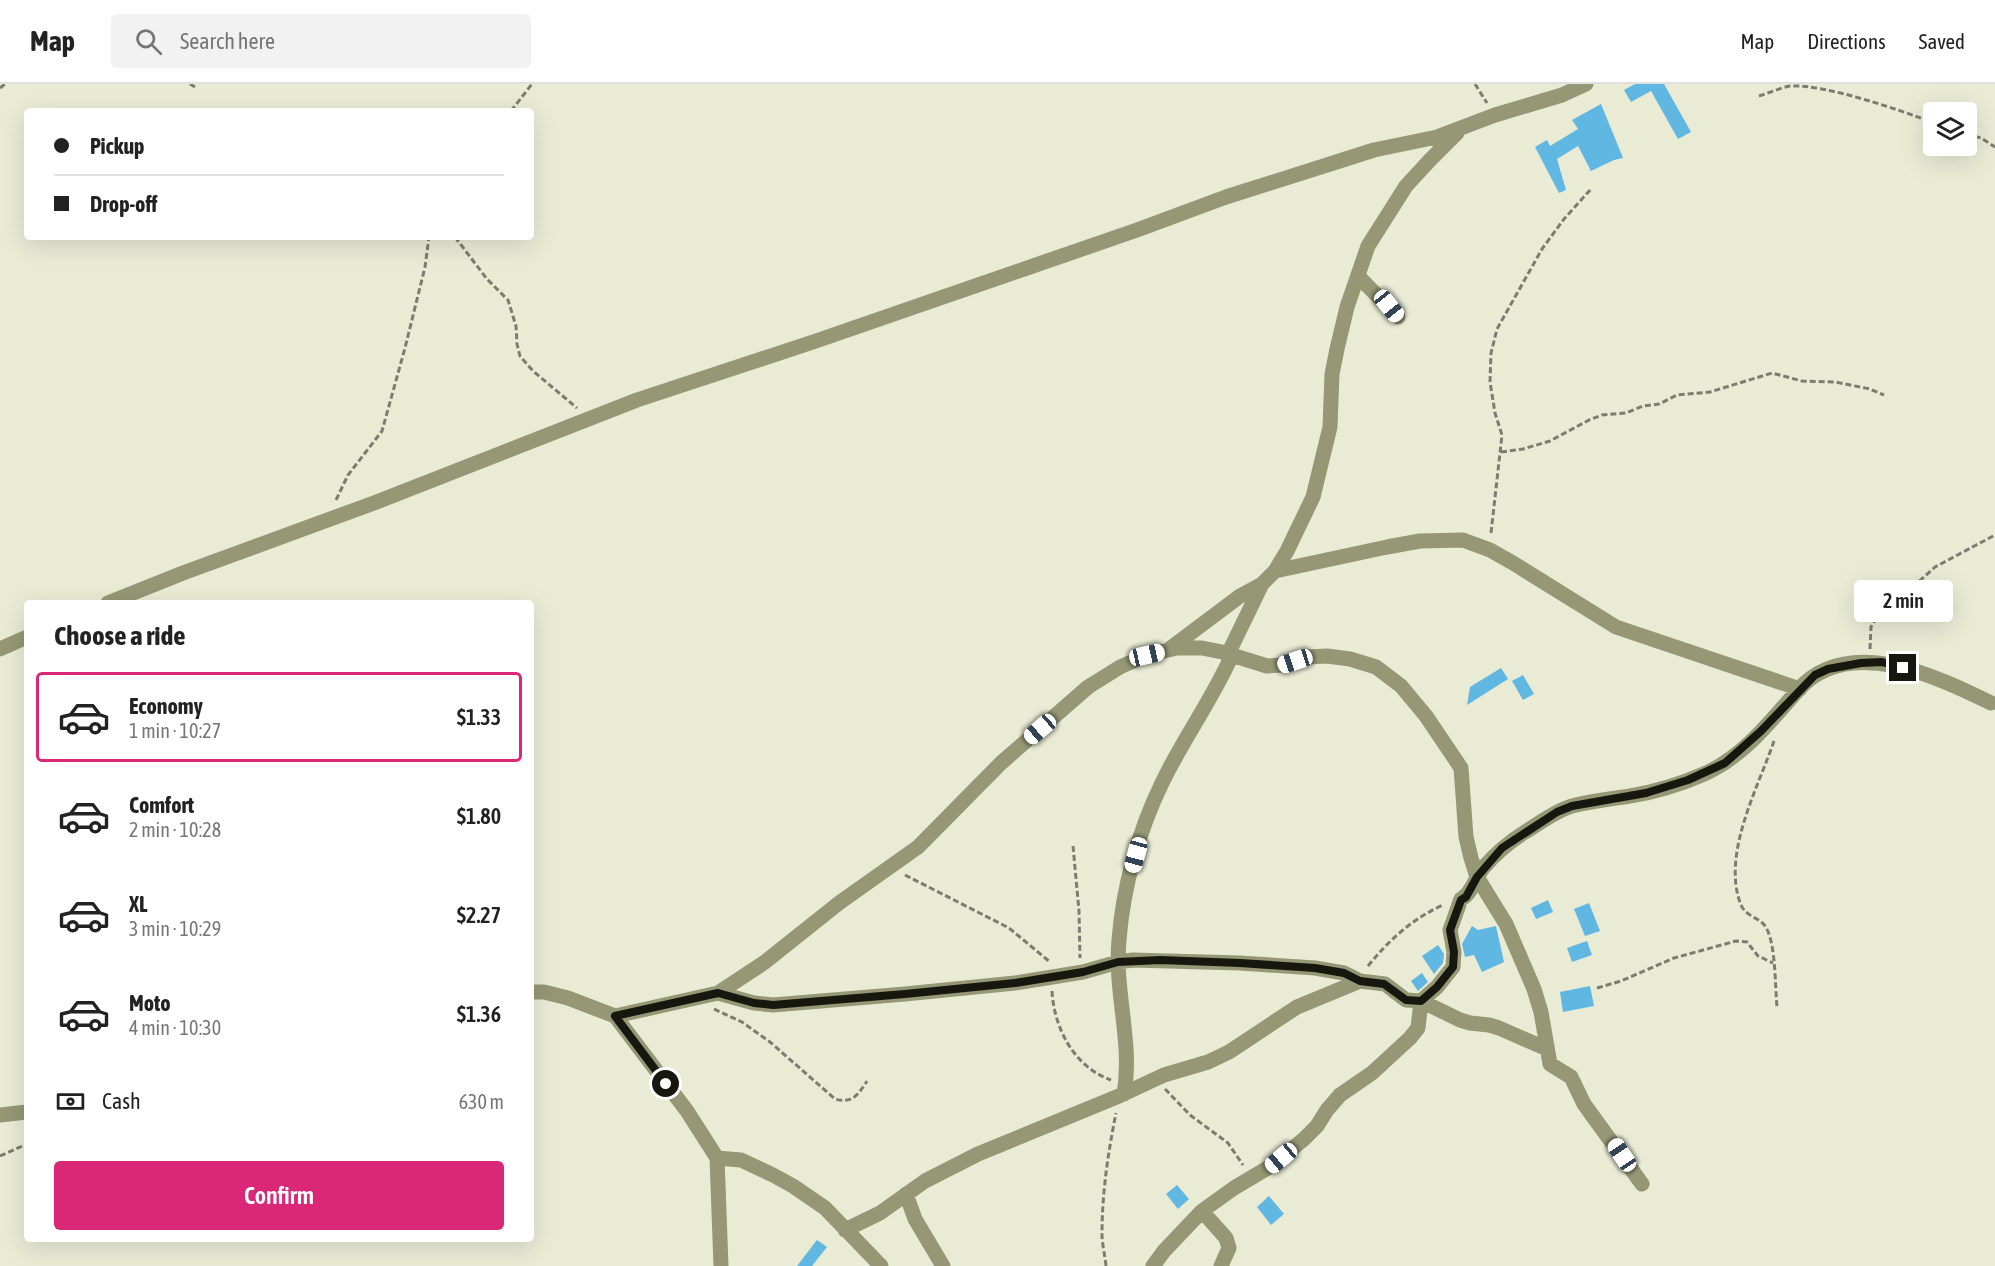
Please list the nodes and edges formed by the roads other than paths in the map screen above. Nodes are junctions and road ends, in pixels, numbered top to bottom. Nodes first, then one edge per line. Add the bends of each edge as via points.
1 (1586, 84) edge
2 (1464, 127) junction
3 (1358, 276) junction
4 (1398, 317) dead end
5 (1275, 571) junction
6 (1263, 584) junction
7 (116, 600) edge
8 (24, 638) edge
9 (0, 649) edge
10 (1168, 650) junction
11 (1230, 655) junction
12 (1800, 688) junction
13 (1991, 703) dead end
14 (1477, 877) junction
15 (1118, 962) junction
16 (1358, 980) junction
17 (534, 992) edge
18 (718, 993) junction
19 (1421, 1001) junction
20 (615, 1016) junction
21 (1547, 1049) junction
22 (1123, 1092) junction
23 (24, 1112) edge
24 (0, 1115) edge
25 (717, 1158) junction
26 (1642, 1184) dead end
27 (906, 1194) junction
28 (1202, 1211) junction
29 (845, 1230) junction
30 (721, 1266) edge
31 (881, 1266) edge
32 (943, 1266) edge
33 (1154, 1266) edge
34 (1221, 1266) edge

1 - 2 street
2 - 3 street via 1406,186 1368,246
2 - 7 street via 1226,196 1137,230 637,400
3 - 4 street
3 - 5 street via 1332,374 1330,427 1313,497
5 - 6 street
5 - 12 street via 1387,547 1463,540 1490,550 1616,627
6 - 10 street via 1240,596
6 - 11 street
8 - 9 street
10 - 11 street via 1202,648
10 - 18 street via 1120,666 1088,687 1001,763 918,847
11 - 14 street via 1267,666 1308,657 1350,659 1376,667 1401,686 1461,768 1466,837
11 - 15 street via 1215,690 1162,782 1141,836 1123,908
12 - 13 street via 1828,669 1882,662 1938,678
12 - 14 street via 1725,763 1646,793 1557,812 1502,848
14 - 19 street via 1461,900 1450,930 1453,967
14 - 21 street via 1506,924 1529,974
15 - 16 street via 1208,961 1315,968
15 - 18 street via 1051,977 773,1005
15 - 22 street via 1127,1050
16 - 19 street via 1384,984 1406,1000
16 - 22 street via 1297,1007 1229,1052
17 - 20 street via 568,998
18 - 20 street
19 - 21 street via 1460,1020 1499,1028
19 - 28 street via 1418,1028 1410,1038 1372,1074 1340,1095 1304,1139 1271,1166
20 - 25 street via 687,1111
21 - 26 street via 1551,1066 1570,1077 1584,1104
22 - 27 street via 978,1154
23 - 24 street
25 - 29 street via 741,1160 773,1175 825,1208
25 - 30 street
27 - 29 street via 880,1213
27 - 32 street via 915,1219
28 - 33 street
28 - 34 street via 1226,1238 1229,1248
29 - 31 street

